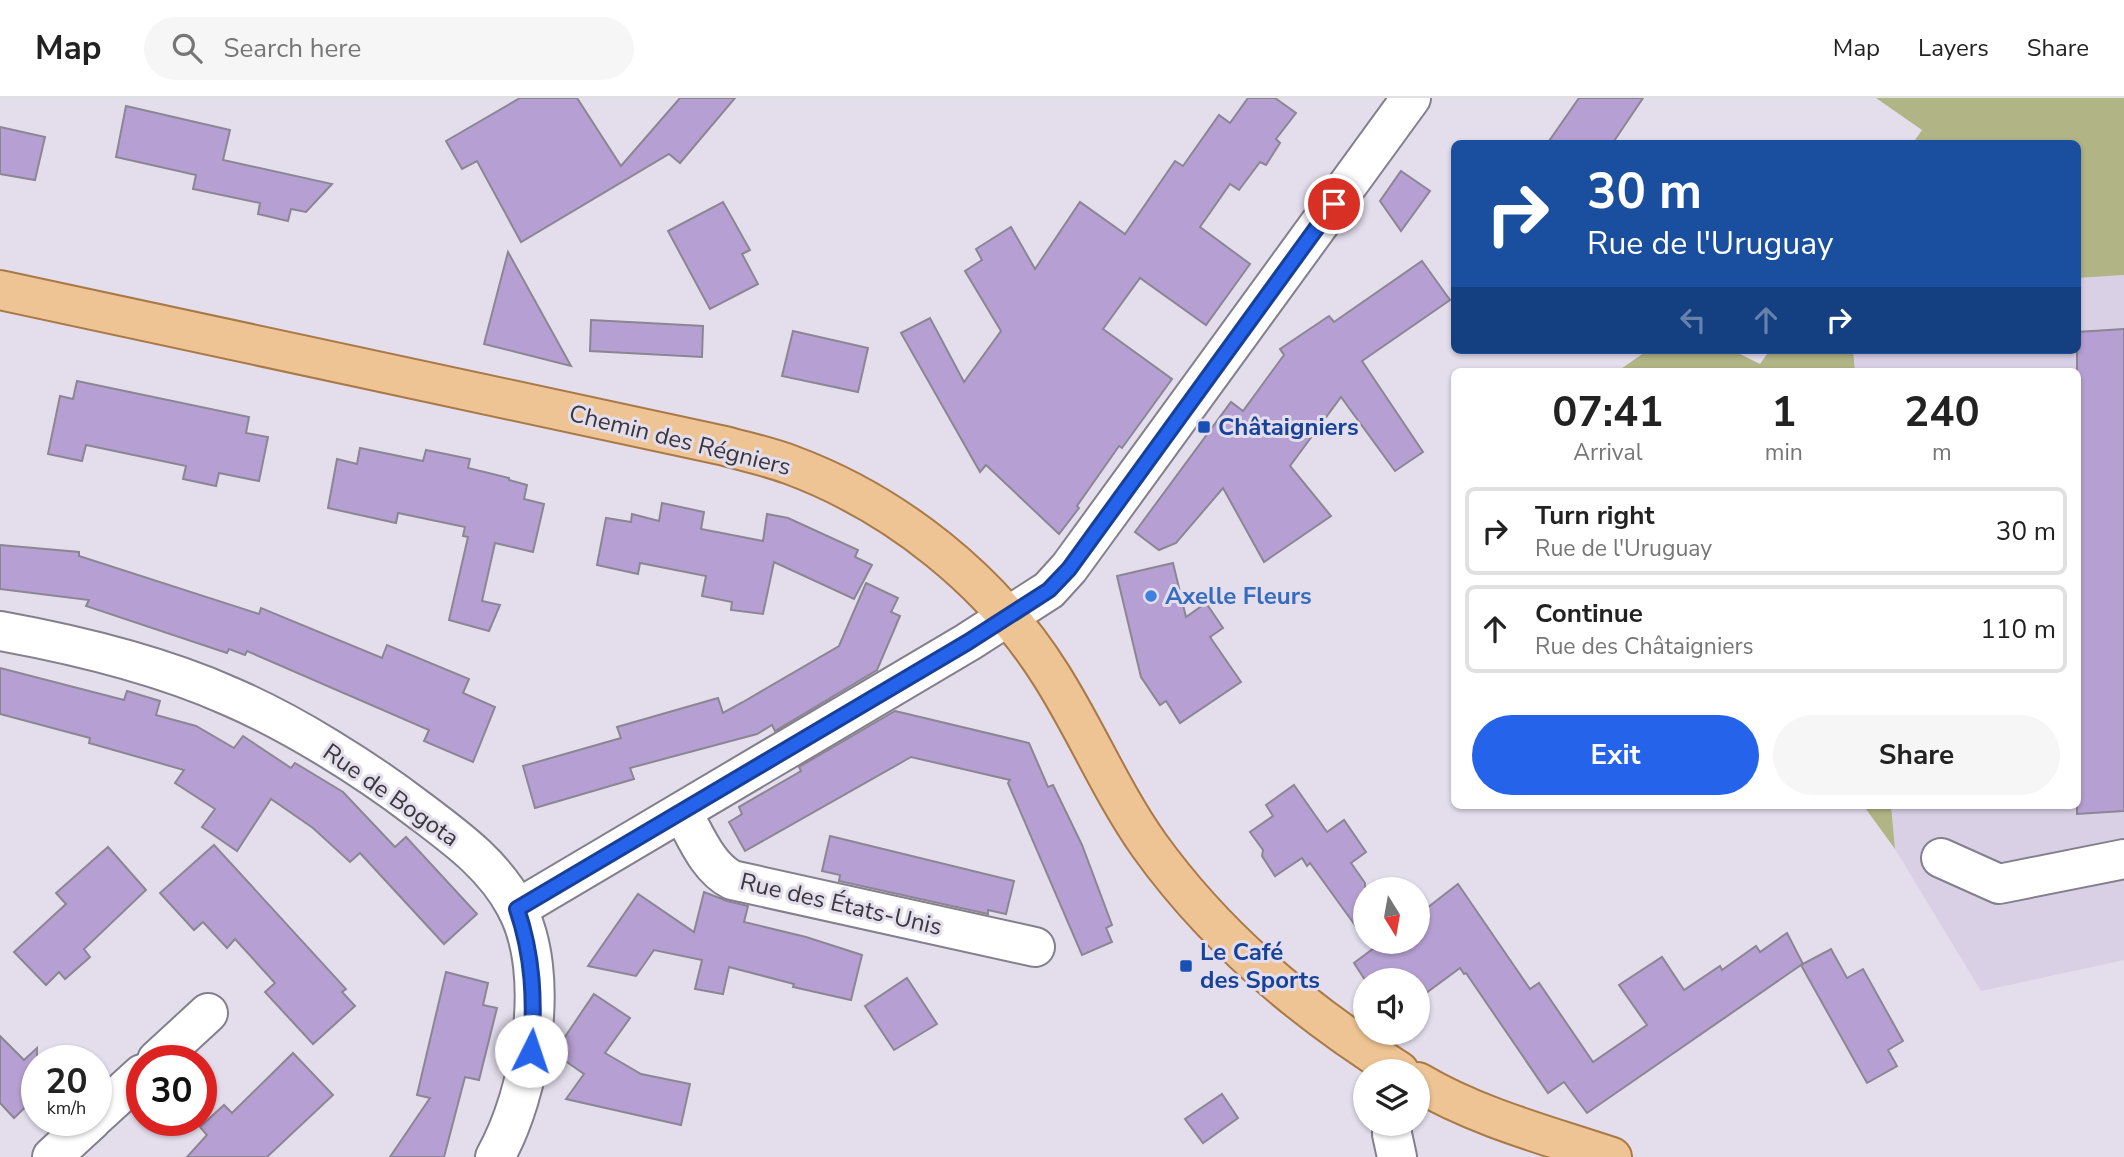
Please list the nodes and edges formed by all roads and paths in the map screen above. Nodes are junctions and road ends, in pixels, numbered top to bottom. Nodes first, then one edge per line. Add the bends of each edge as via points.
1 (1411, 98) edge
2 (0, 290) edge
3 (1009, 617) junction
4 (0, 631) edge
5 (682, 812) junction
6 (1941, 858) dead end
7 (2124, 859) edge
8 (517, 909) junction
9 (1035, 947) dead end
10 (208, 1013) dead end
11 (173, 1045) edge
12 (1381, 1059) edge
13 (1430, 1088) edge
14 (126, 1089) edge
15 (112, 1101) edge
16 (75, 1136) edge
17 (1392, 1136) edge
18 (52, 1157) edge
19 (495, 1157) edge
20 (1397, 1157) edge
21 (1612, 1157) edge

1 - 3 street via 1069,569 1049,590
2 - 3 main road, Chemin des Régniers via 762,456 821,478 893,517 946,556
3 - 5 street
3 - 12 main road, Chemin des Régniers via 1053,677 1138,827 1194,901 1275,981
4 - 8 street, Rue de Bogota via 130,662 216,691 269,715 396,793 456,838 490,869
5 - 8 street
5 - 9 street, Rue des États-Unis via 713,866 732,880
6 - 7 street via 1999,884
8 - 19 street, Rue de Bogota via 532,967 531,1051 519,1099
10 - 11 street
13 - 21 main road via 1490,1116
14 - 15 street
16 - 18 street
17 - 20 street

